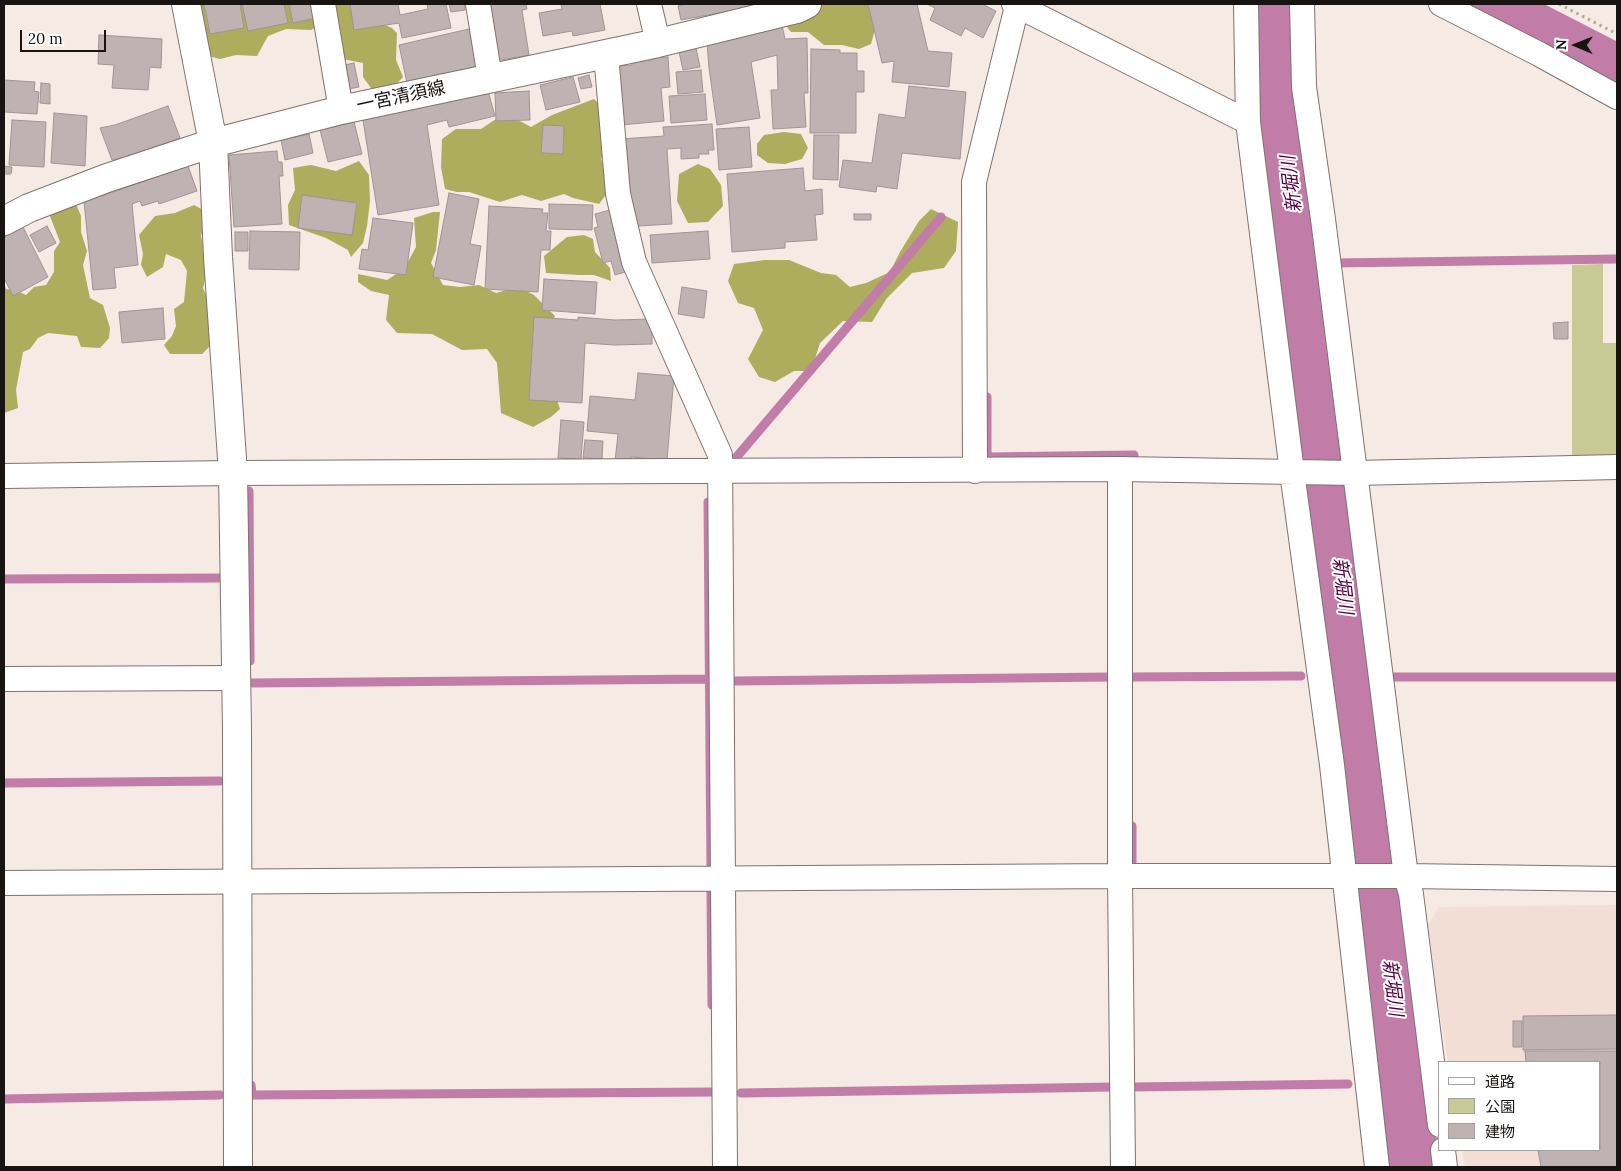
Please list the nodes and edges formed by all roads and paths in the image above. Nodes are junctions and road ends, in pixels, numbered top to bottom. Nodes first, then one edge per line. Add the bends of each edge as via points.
1 (186, 4) edge
2 (323, 4) edge
3 (478, 4) edge
4 (649, 4) edge
5 (807, 4) edge
6 (1246, 4) edge
7 (1302, 4) edge
8 (1441, 4) edge
9 (1559, 4) edge
10 (1016, 5) edge
11 (1617, 34) edge
12 (658, 43) junction
13 (606, 54) junction
14 (490, 78) junction
15 (1617, 97) edge
16 (341, 110) junction
17 (1248, 122) junction
18 (213, 143) junction
19 (4, 221) edge
20 (1617, 467) edge
21 (1120, 470) junction
22 (975, 471) junction
23 (720, 472) junction
24 (1292, 472) junction
25 (233, 473) junction
26 (1355, 473) junction
27 (4, 476) edge
28 (236, 678) junction
29 (4, 679) edge
30 (1120, 876) junction
31 (1344, 876) junction
32 (1406, 876) junction
33 (1617, 879) edge
34 (724, 880) junction
35 (236, 882) junction
36 (4, 884) edge
37 (1438, 1110) edge
38 (1443, 1151) edge
39 (238, 1167) edge
40 (725, 1167) edge
41 (1123, 1167) edge
42 (1377, 1167) edge
43 (1445, 1167) edge

1 - 18 street
2 - 16 street
3 - 14 street
4 - 12 street
5 - 12 street, 一宮清須線
6 - 17 street
7 - 26 street via 1304,87
8 - 15 street
9 - 11 path
10 - 17 street
10 - 22 street via 974,182
12 - 13 street, 一宮清須線
13 - 14 street, 一宮清須線
13 - 23 street via 618,194 634,262 720,455
14 - 16 street, 一宮清須線
16 - 18 street, 一宮清須線
17 - 24 street
18 - 19 street, 一宮清須線 via 107,178
18 - 25 street
20 - 26 street
21 - 22 street
21 - 24 street
21 - 30 street
22 - 23 street
23 - 25 street
23 - 34 street
24 - 26 street
24 - 31 street
25 - 27 street
25 - 28 street
26 - 32 street
28 - 29 street
28 - 35 street
30 - 31 street
30 - 34 street
30 - 41 street
31 - 32 street
31 - 42 street
32 - 33 street
32 - 37 street
34 - 35 street
34 - 40 street
35 - 36 street
35 - 39 street
38 - 43 street

